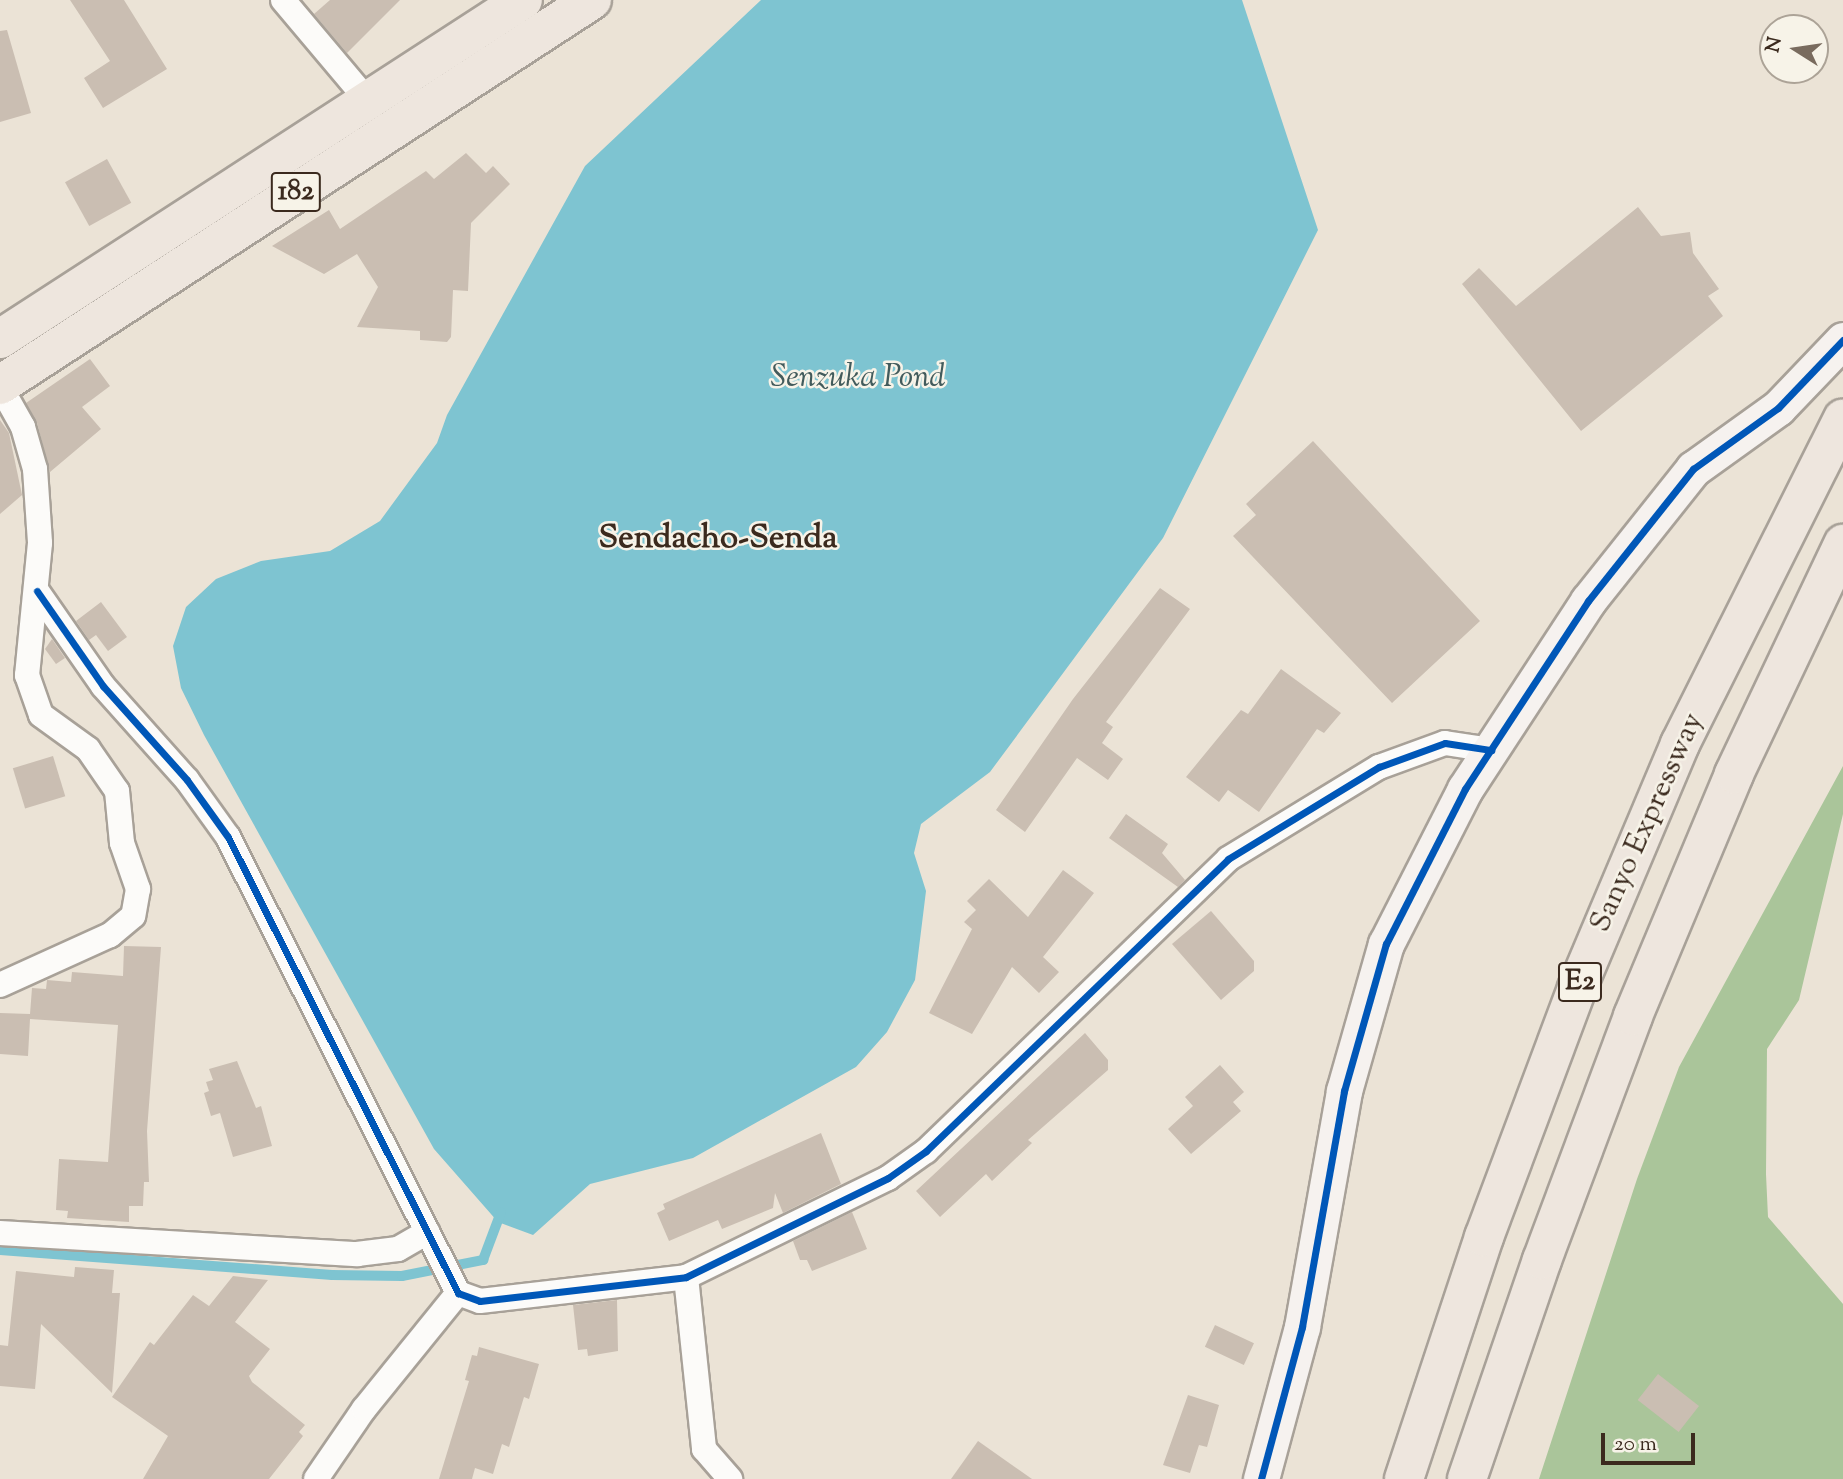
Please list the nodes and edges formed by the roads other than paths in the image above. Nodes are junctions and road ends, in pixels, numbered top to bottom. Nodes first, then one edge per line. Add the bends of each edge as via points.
1 (283, 0) edge
2 (523, 0) edge
3 (592, 0) edge
4 (368, 101) junction
5 (0, 339) edge
6 (1843, 340) edge
7 (0, 385) edge
8 (1843, 419) edge
9 (1843, 544) edge
10 (37, 591) junction
11 (1491, 750) junction
12 (0, 985) edge
13 (427, 1232) junction
14 (0, 1233) edge
15 (449, 1276) junction
16 (686, 1277) junction
17 (316, 1479) edge
18 (730, 1479) edge
19 (1261, 1479) edge
20 (1404, 1479) edge
21 (1467, 1479) edge

1 - 4 street
2 - 4 highway, 182
3 - 7 highway, 182
4 - 5 highway, 182
6 - 11 street via 1777,408 1693,470 1588,601
7 - 10 street via 23,428 35,469 40,543
8 - 20 highway, Sanyo Expressway / E2 via 1680,744 1577,988 1484,1237
9 - 21 highway, Sanyo Expressway / E2 via 1734,774 1633,1016
10 - 12 street via 27,675 30,685 41,715 88,749 117,791 122,843 138,889 133,916 110,935
10 - 13 street via 103,686 187,780 228,837
11 - 16 street via 1445,743 1379,767 1228,859 926,1150 888,1178
11 - 19 street via 1465,789 1386,944 1345,1091 1303,1327
13 - 14 street via 398,1249 357,1254
13 - 15 street
15 - 16 street via 480,1301
15 - 17 street
16 - 18 street via 704,1449

